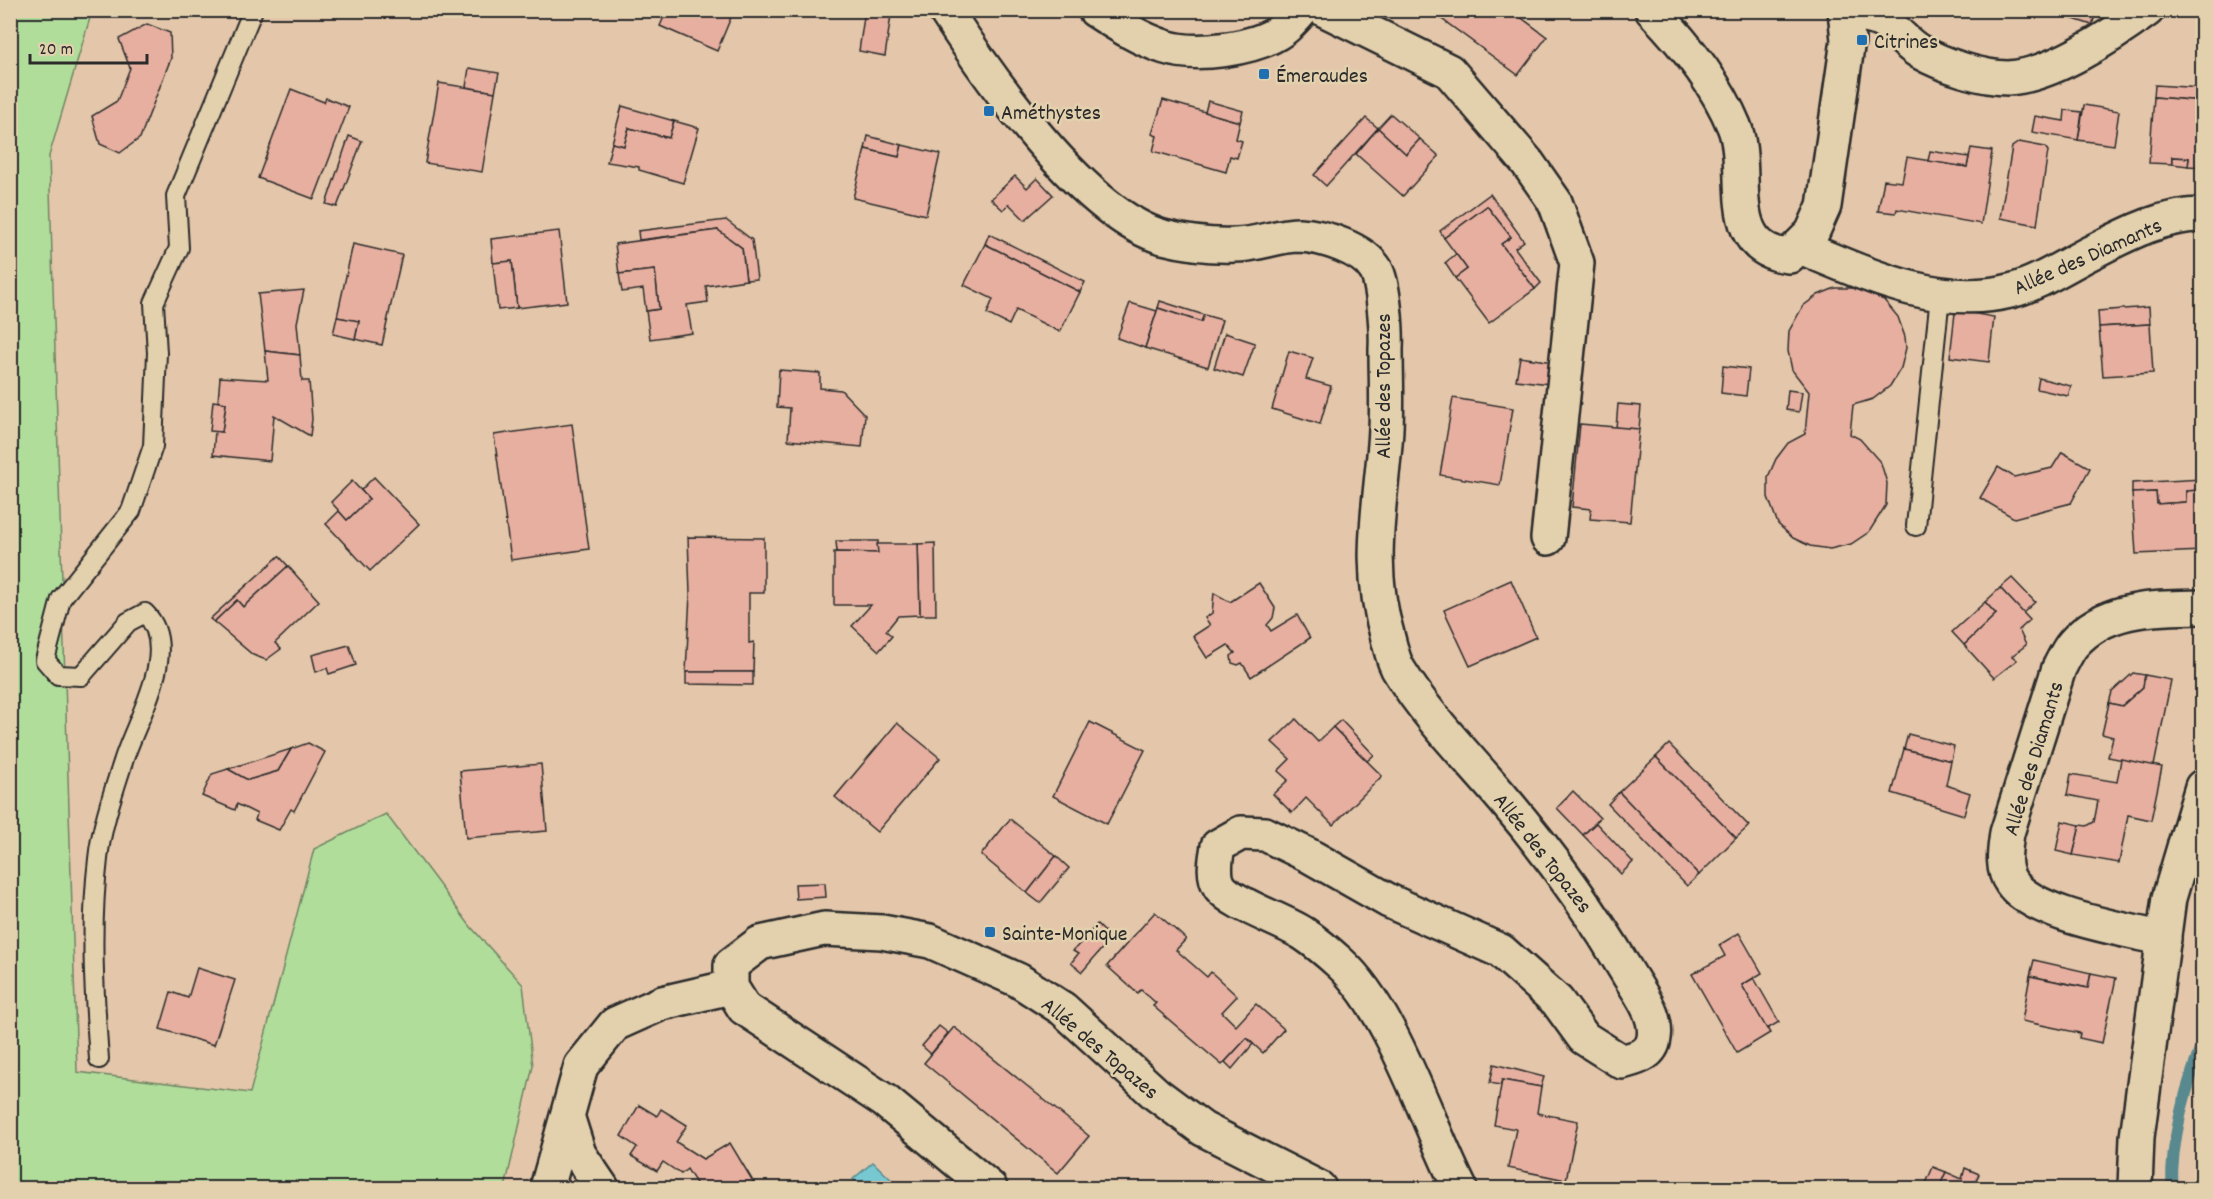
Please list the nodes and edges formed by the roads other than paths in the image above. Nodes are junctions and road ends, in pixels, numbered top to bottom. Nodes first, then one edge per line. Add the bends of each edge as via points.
1 (253, 10) edge
2 (945, 10) edge
3 (1095, 10) edge
4 (1302, 10) edge
5 (1325, 10) edge
6 (1652, 10) edge
7 (2147, 10) edge
8 (1846, 12) edge
9 (2124, 20) edge
10 (2202, 215) edge
11 (1800, 247) junction
12 (1940, 296) junction
13 (1916, 526) dead end
14 (1548, 538) dead end
15 (2202, 608) edge
16 (2202, 787) edge
17 (2164, 939) junction
18 (731, 987) junction
19 (99, 1059) dead end
20 (568, 1119) junction
21 (547, 1188) edge
22 (602, 1188) edge
23 (990, 1188) edge
24 (1318, 1188) edge
25 (1460, 1188) edge
26 (2135, 1188) edge

1 - 19 lane via 176,196 179,248 154,303 153,446 131,511 61,599 45,660 58,675 81,676 128,622 146,614 155,623 159,667 123,761 98,857 91,957
2 - 25 main road, Allée des Topazes via 1003,95 1064,164 1123,219 1158,235 1194,244 1240,246 1300,235 1325,240 1350,247 1376,270 1387,326 1386,439 1374,547 1379,607 1397,667 1425,708 1552,857 1594,916 1651,1013 1655,1036 1650,1049 1639,1058 1622,1062 1600,1051 1584,1038 1557,1001 1501,951 1389,901 1264,834 1241,833 1218,846 1215,868 1220,887 1303,933 1341,964 1371,1001 1396,1046
3 - 4 main road via 1131,33 1167,48 1207,52 1246,45 1281,31
5 - 14 main road via 1449,71 1527,162 1555,202 1577,263
6 - 11 main road via 1712,83 1736,129 1745,224 1761,248 1774,254 1788,256
7 - 9 main road
8 - 9 main road via 1887,24 1909,46 1940,63 2008,78 2051,68
8 - 11 main road via 1848,40 1824,206 1812,233
10 - 12 main road, Allée des Diamants via 2161,220 2134,230 2012,291 1977,297
11 - 12 main road, Allée des Diamants
12 - 13 lane
15 - 17 main road, Allée des Diamants via 2143,608 2118,615 2073,644 2059,668 2007,833 2004,858 2010,881 2023,896 2042,908
16 - 17 main road via 2169,898
17 - 26 main road via 2137,1137
18 - 20 main road via 662,1003 615,1024 581,1066
18 - 23 main road via 744,1008 885,1101
18 - 24 main road, Allée des Topazes via 731,965 760,943 824,929 882,932 930,941 1018,980 1063,1009 1147,1087 1203,1129
20 - 21 main road
20 - 22 main road via 579,1154

